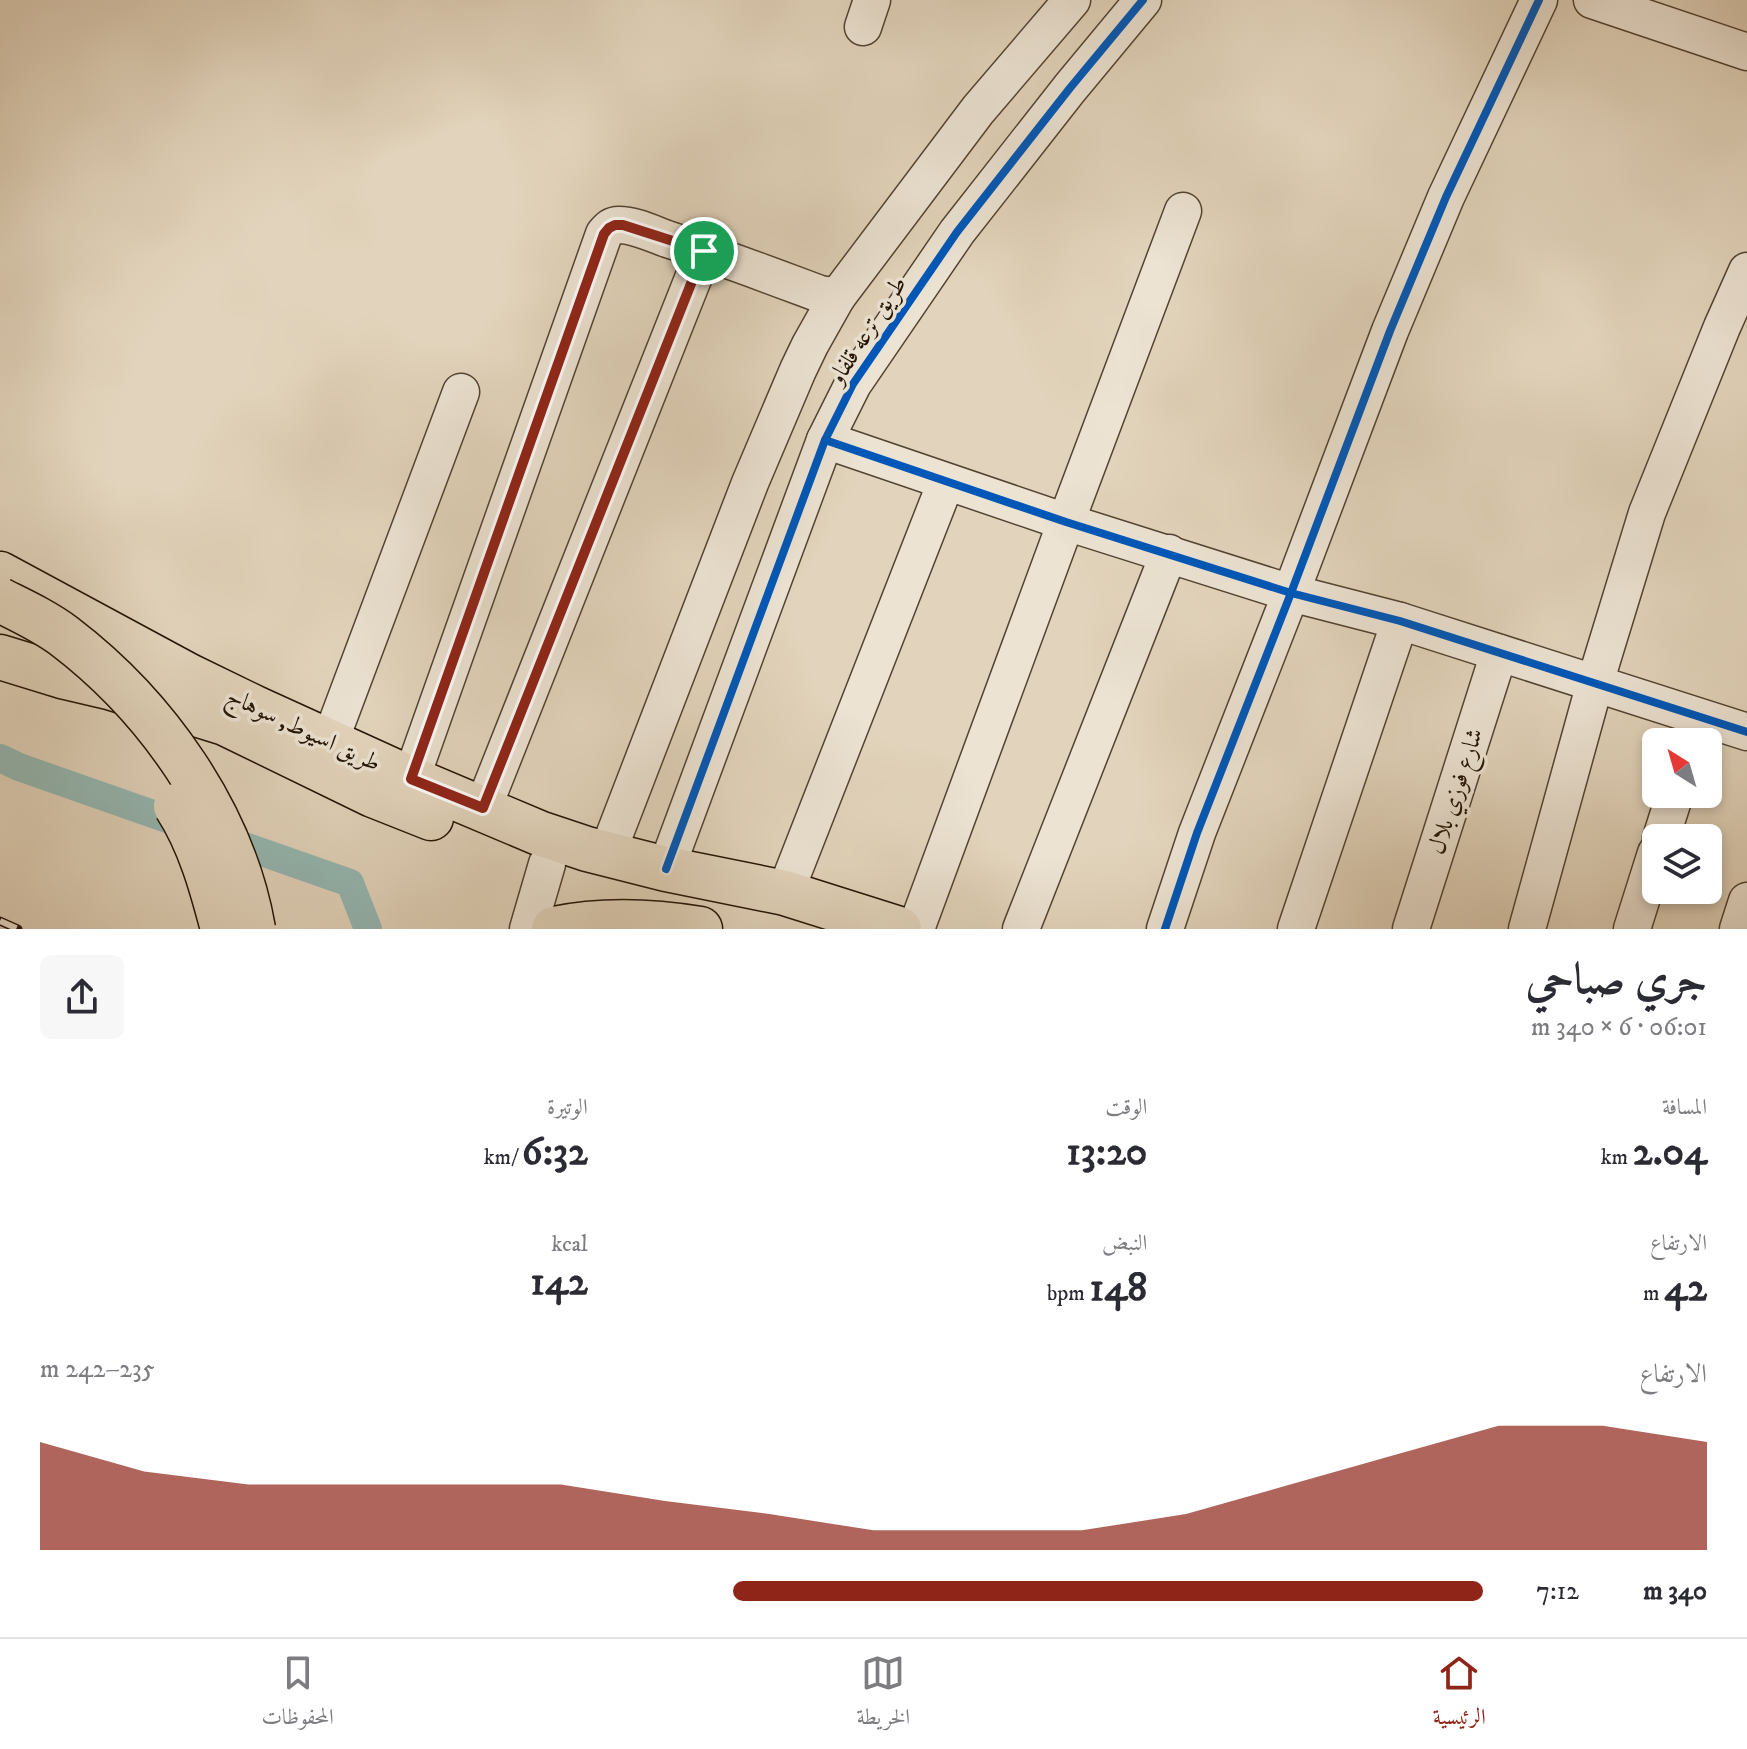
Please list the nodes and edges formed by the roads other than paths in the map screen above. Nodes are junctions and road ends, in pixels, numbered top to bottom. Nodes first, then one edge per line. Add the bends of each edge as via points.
1 (1072, 0) edge
2 (1143, 0) edge
3 (1539, 0) edge
4 (1592, 0) edge
5 (1747, 52) edge
6 (1183, 211) dead end
7 (704, 251) junction
8 (1747, 271) edge
9 (837, 297) junction
10 (798, 370) junction
11 (853, 384) junction
12 (461, 392) dead end
13 (825, 440) junction
14 (946, 482) junction
15 (1066, 522) junction
16 (1169, 553) junction
17 (0, 574) edge
18 (1291, 593) junction
19 (0, 600) edge
20 (85, 620) junction
21 (1400, 621) junction
22 (0, 633) edge
23 (1499, 653) junction
24 (0, 657) edge
25 (62, 676) junction
26 (1595, 683) junction
27 (1692, 728) edge
28 (1722, 731) edge
29 (1747, 732) edge
30 (330, 741) junction
31 (411, 779) junction
32 (483, 808) junction
33 (607, 854) junction
34 (547, 864) junction
35 (666, 869) junction
36 (785, 893) junction
37 (1642, 897) edge
38 (1747, 901) edge
39 (223, 929) edge
40 (253, 929) edge
41 (528, 929) edge
42 (554, 929) edge
43 (700, 929) edge
44 (818, 929) edge
45 (899, 929) edge
46 (916, 929) edge
47 (1021, 929) edge
48 (1165, 929) edge
49 (1296, 929) edge
50 (1411, 929) edge
51 (1527, 929) edge
52 (1632, 929) edge
53 (1738, 929) edge

1 - 9 street, طريق ترعه قلفاو via 978,110
2 - 11 street, طريق ترعه قلفاو via 957,232
3 - 18 street via 1446,197
4 - 5 street
6 - 15 street
7 - 9 street
7 - 31 street via 623,225 604,234
7 - 32 street
8 - 26 street via 1647,513
9 - 10 street, طريق ترعه قلفاو
10 - 11 street
10 - 33 street, طريق ترعه قلفاو
11 - 13 street, طريق ترعه قلفاو
12 - 30 street
13 - 14 street
13 - 35 street, طريق ترعه قلفاو
14 - 15 street
14 - 36 street
15 - 16 street
15 - 46 street
16 - 18 street
16 - 47 street
17 - 20 main road, طريق اسيوط, سوهاج
18 - 21 street
18 - 48 street
19 - 40 main road, bridge via 62,635 140,706 222,828
20 - 25 main road
20 - 30 main road, طريق اسيوط, سوهاج via 189,676
21 - 23 street
21 - 49 street
22 - 39 main road, bridge via 78,684 152,771 199,851
23 - 26 street
23 - 50 street, شارع فوزي بلال
24 - 25 main road, طريق اسيوط, سوهاج
25 - 34 main road, طريق اسيوط, سوهاج via 225,723 373,795
26 - 27 street
26 - 51 street
28 - 29 street
30 - 31 main road, طريق اسيوط, سوهاج
31 - 32 main road, طريق اسيوط, سوهاج
32 - 33 main road, طريق اسيوط, سوهاج
33 - 35 main road, طريق اسيوط, سوهاج
34 - 41 street
34 - 44 main road, طريق اسيوط, سوهاج via 601,880 741,905
35 - 36 main road, طريق اسيوط, سوهاج
36 - 45 main road, طريق اسيوط, سوهاج
37 - 52 street
38 - 53 street
42 - 43 main road via 637,922

